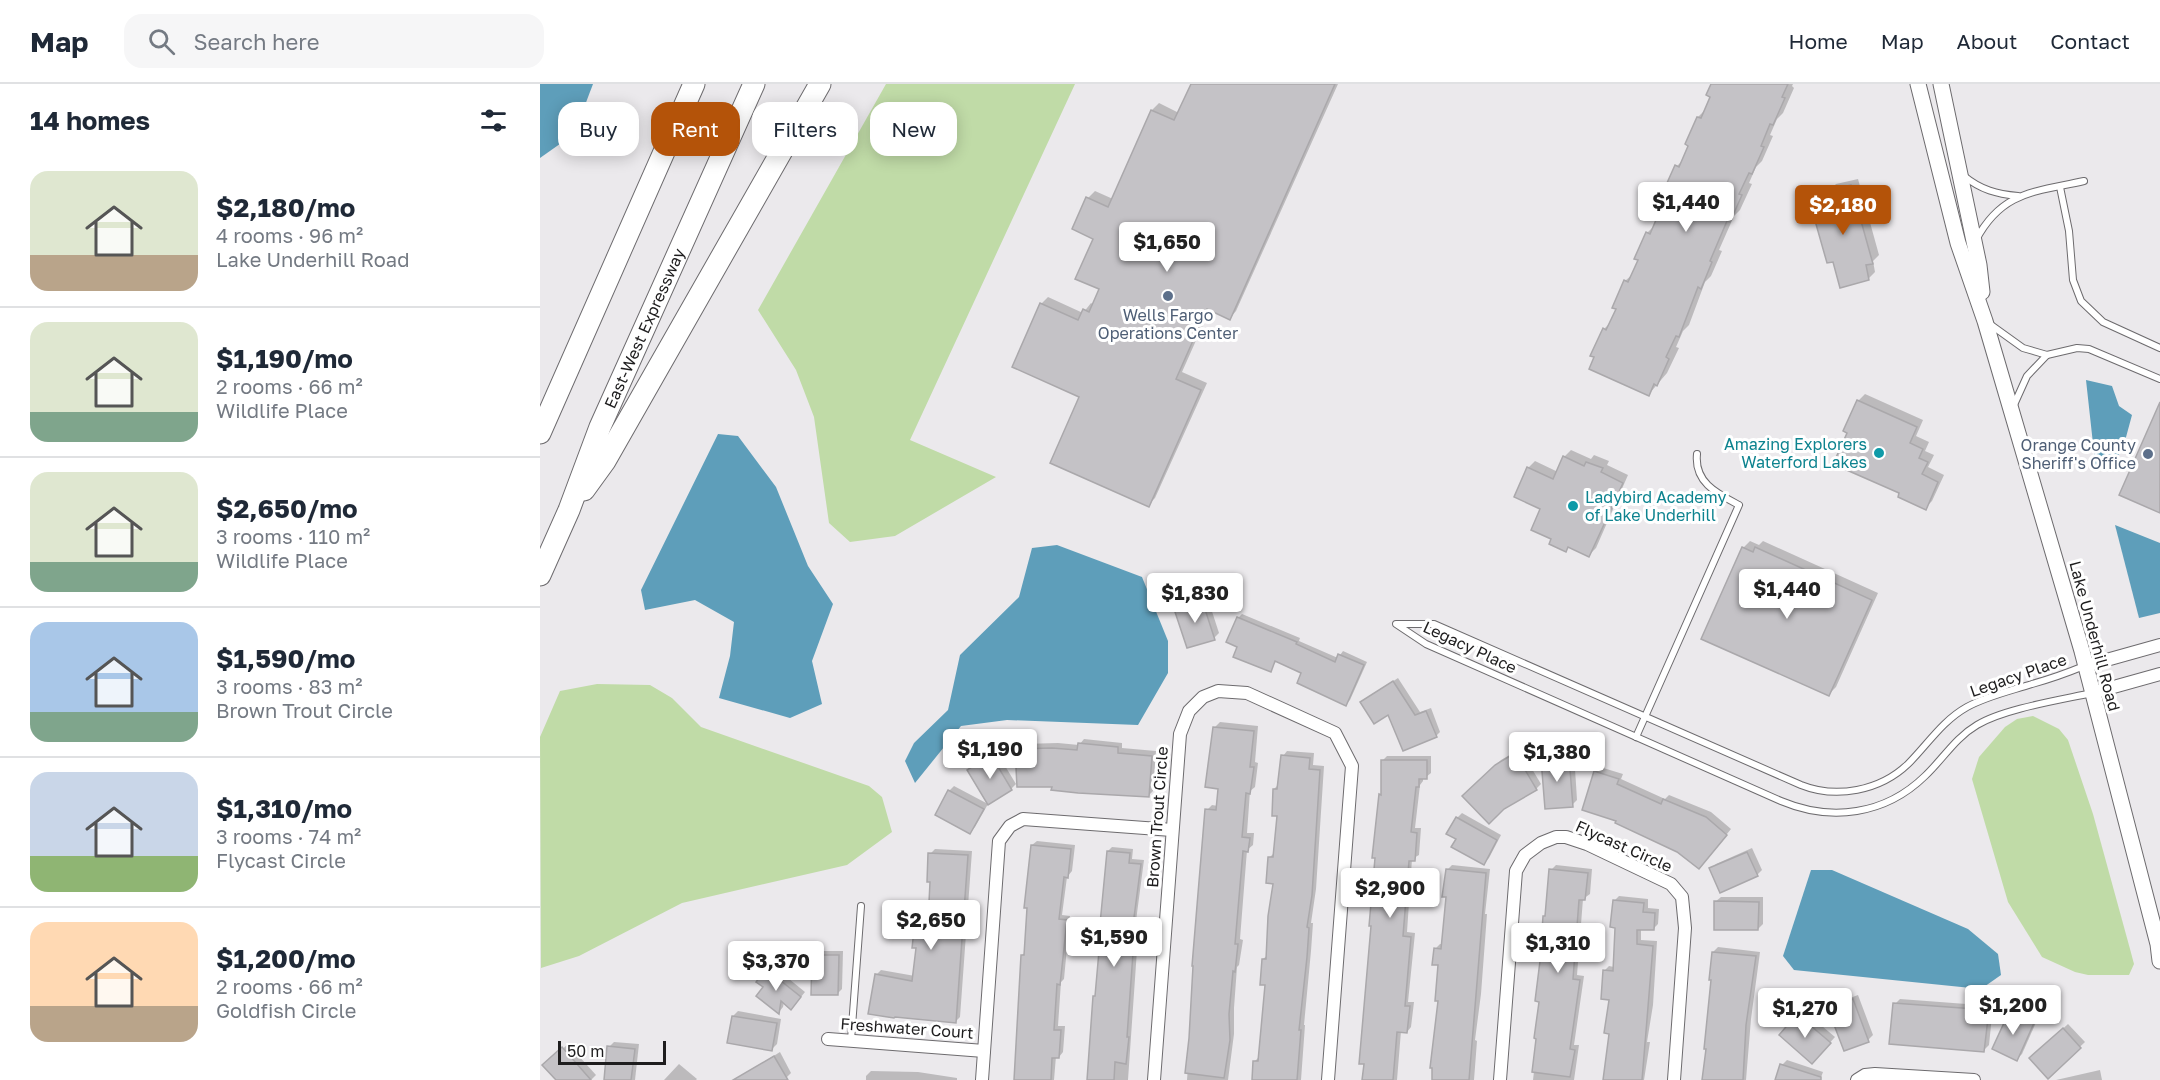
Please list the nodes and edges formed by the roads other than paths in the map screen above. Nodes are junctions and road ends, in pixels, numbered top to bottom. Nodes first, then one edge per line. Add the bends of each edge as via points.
1 (694, 84) edge
2 (754, 84) edge
3 (820, 84) edge
4 (1918, 84) edge
5 (1941, 84) edge
6 (1959, 172) junction
7 (2084, 181) dead end
8 (2060, 187) junction
9 (2019, 196) junction
10 (1974, 244) junction
11 (1985, 321) junction
12 (2160, 348) edge
13 (2047, 356) junction
14 (2160, 379) edge
15 (2011, 410) junction
16 (540, 433) edge
17 (1697, 454) dead end
18 (569, 510) junction
19 (540, 575) edge
20 (2160, 645) edge
21 (2085, 666) junction
22 (2160, 674) edge
23 (2092, 693) junction
24 (1645, 717) junction
25 (1636, 737) junction
26 (1172, 830) junction
27 (861, 906) dead end
28 (2160, 961) edge
29 (828, 1039) dead end
30 (851, 1040) junction
31 (984, 1051) junction
32 (982, 1080) edge
33 (1154, 1080) edge
34 (1328, 1080) edge
35 (1500, 1080) edge
36 (1674, 1080) edge
37 (1857, 1080) edge
38 (1974, 1080) edge

1 - 16 highway
2 - 18 highway, East-West Expressway via 600,428
3 - 18 highway via 605,461
4 - 11 street, Lake Underhill Road via 1958,243
5 - 6 street, Lake Underhill Road
6 - 9 lane via 1987,191
6 - 10 street, Lake Underhill Road
7 - 8 lane
8 - 9 lane
8 - 12 lane via 2073,280 2081,301 2103,322
9 - 10 lane via 1996,211
10 - 11 street, Lake Underhill Road
11 - 13 lane via 2023,348
11 - 15 street, Lake Underhill Road
13 - 14 lane via 2089,349
13 - 15 lane via 2027,376
15 - 21 street, Lake Underhill Road
17 - 24 lane via 1707,486 1739,505
18 - 19 highway, East-West Expressway
20 - 21 street
21 - 23 street, Lake Underhill Road
21 - 24 lane, Legacy Place via 1970,705 1944,723 1899,772 1876,785 1851,791 1807,788
22 - 23 street
23 - 25 lane, Legacy Place via 1982,722 1960,738 1905,793 1873,808 1847,813 1789,804
23 - 28 street, Lake Underhill Road
24 - 25 lane
24 - 25 lane, Legacy Place via 1434,624 1396,624 1426,644
26 - 31 street via 1023,819 1010,826 999,841
26 - 33 street, Brown Trout Circle
26 - 34 street, Brown Trout Circle via 1180,734 1190,711 1203,697 1218,691 1247,693 1335,733 1352,766
27 - 30 lane
29 - 30 street, Freshwater Court
30 - 31 street, Freshwater Court
31 - 32 street
35 - 36 street, Flycast Circle via 1516,871 1525,855 1541,843 1566,837 1671,884 1682,897 1685,928
37 - 38 street via 1875,1074

